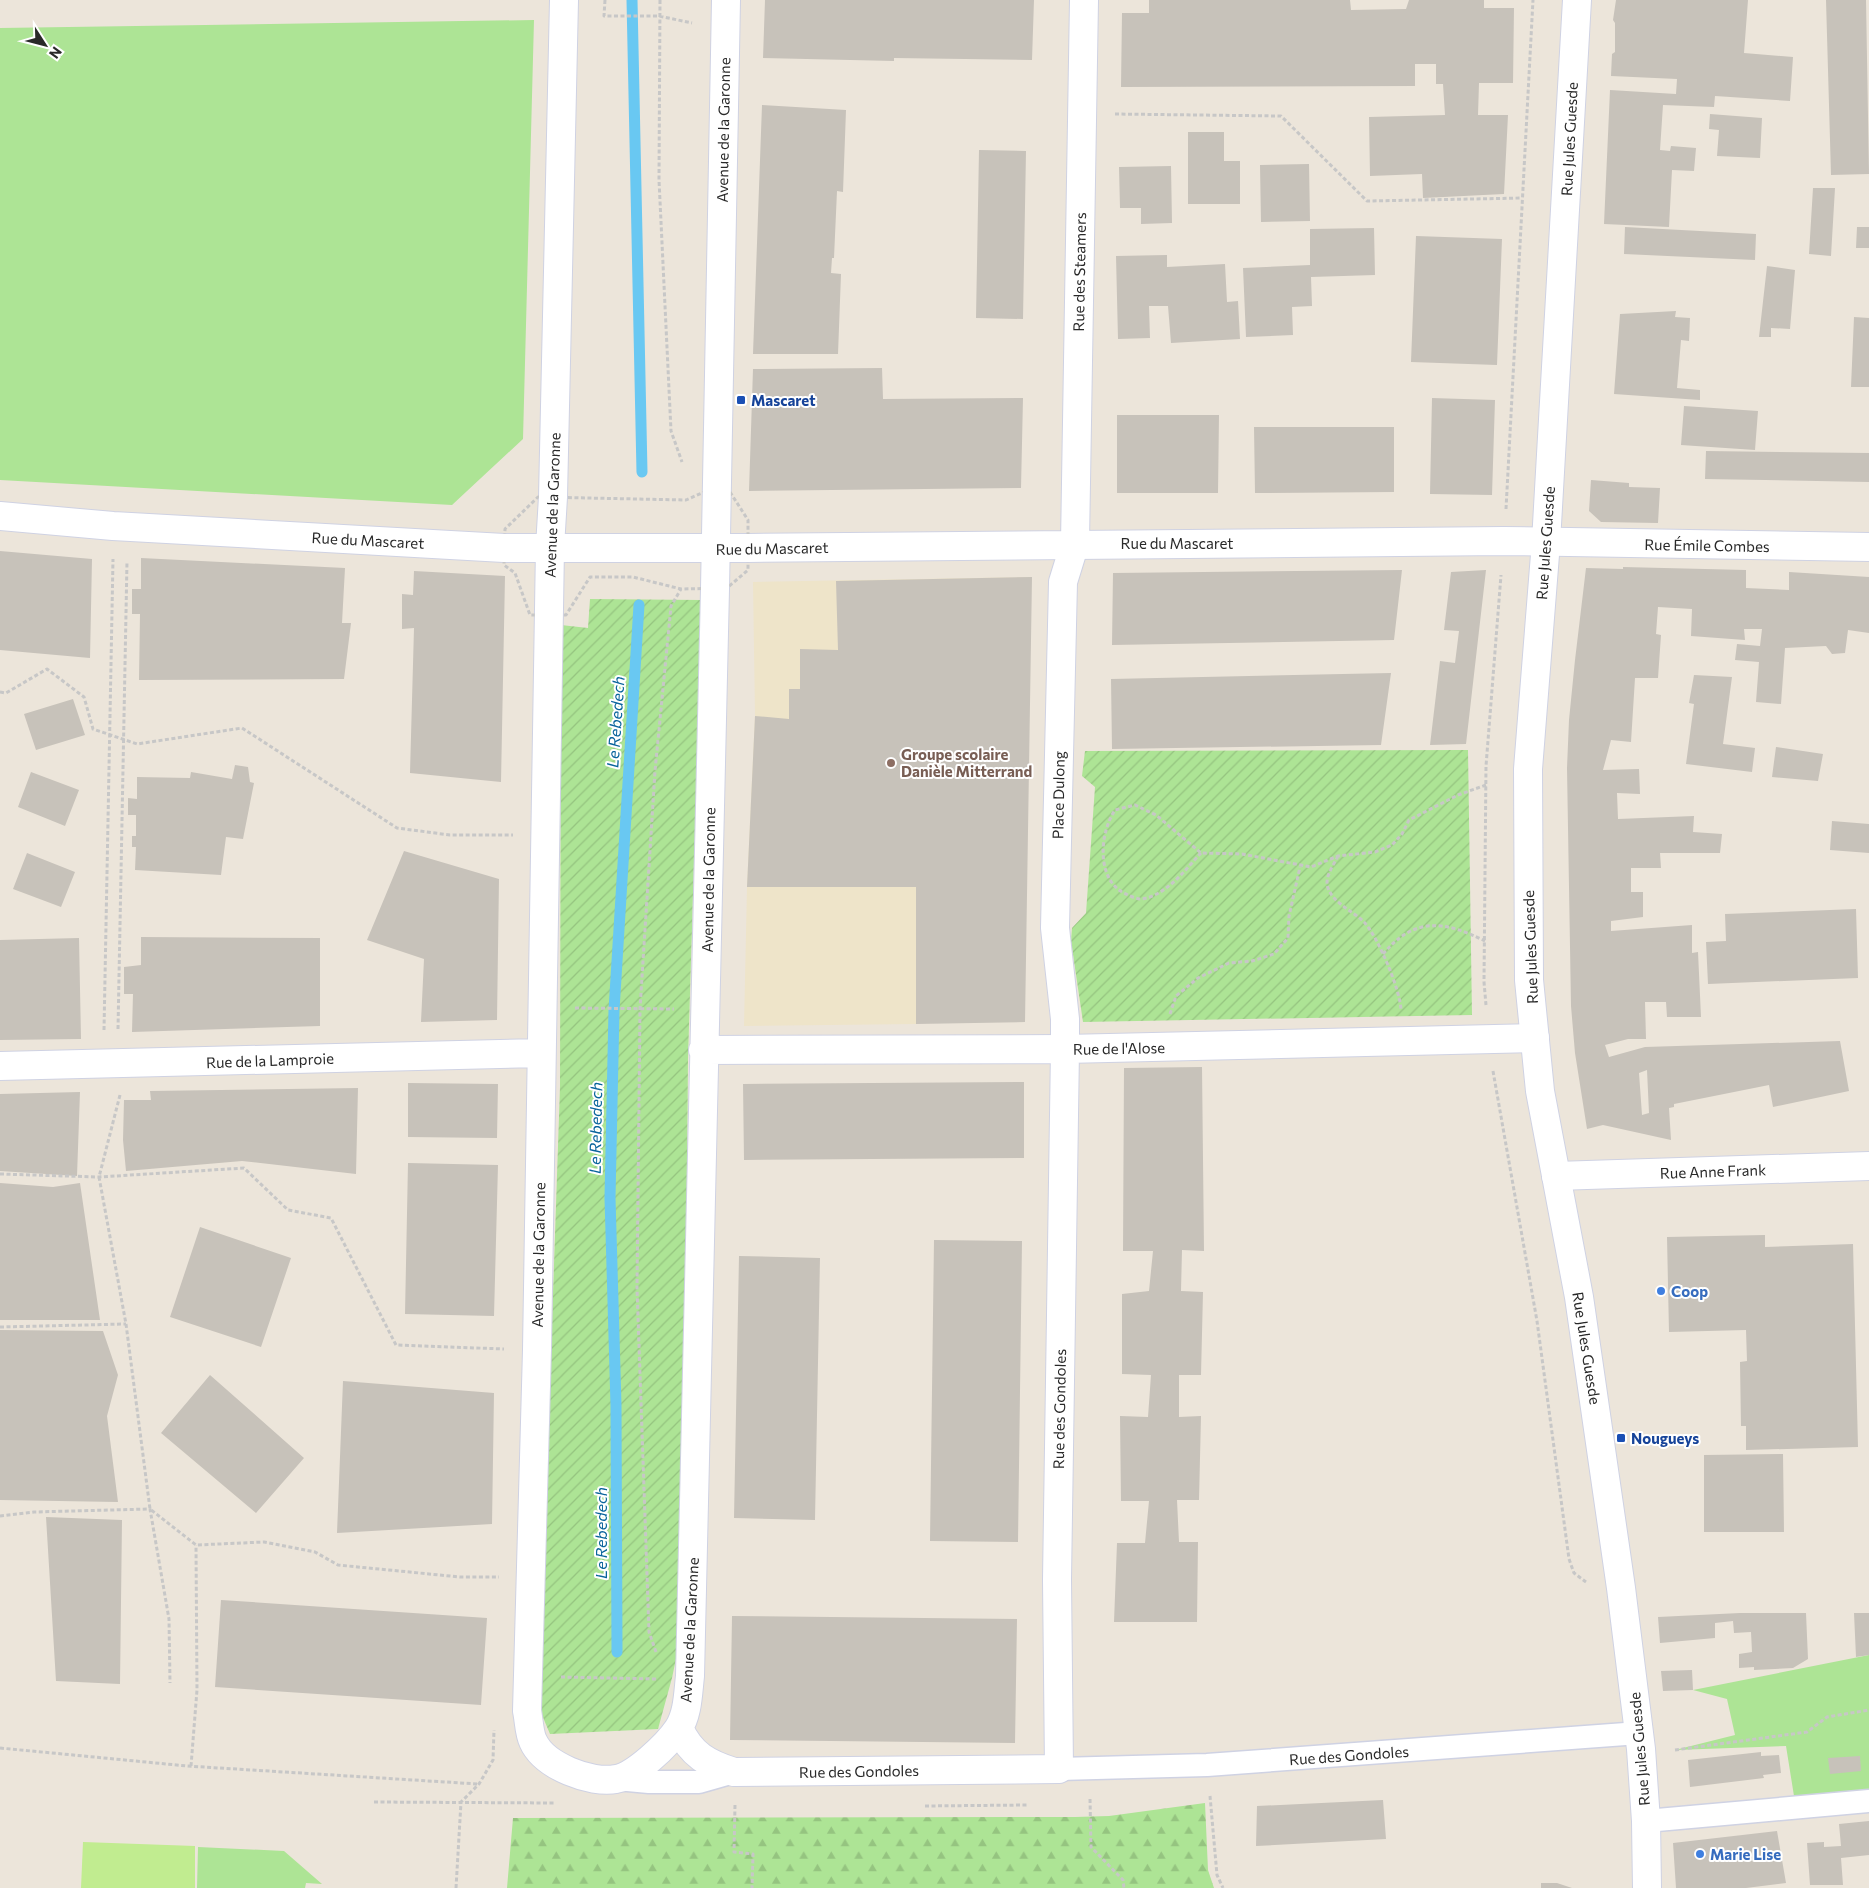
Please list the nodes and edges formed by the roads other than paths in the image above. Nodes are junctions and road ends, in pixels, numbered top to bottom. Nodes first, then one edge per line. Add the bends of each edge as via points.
1 (564, 0) edge
2 (726, 0) edge
3 (1084, 0) edge
4 (1577, 0) edge
5 (0, 516) edge
6 (1546, 542) junction
7 (1075, 543) junction
8 (550, 547) junction
9 (1869, 547) edge
10 (716, 548) junction
11 (1535, 1038) junction
12 (1065, 1049) junction
13 (703, 1050) junction
14 (541, 1053) junction
15 (0, 1066) edge
16 (1869, 1166) edge
17 (1556, 1176) junction
18 (679, 1728) junction
19 (1640, 1734) junction
20 (1059, 1769) junction
21 (734, 1772) junction
22 (617, 1779) junction
23 (1869, 1801) edge
24 (1646, 1821) junction
25 (1647, 1888) edge

1 - 8 street, Avenue de la Garonne
2 - 10 street, Avenue de la Garonne
3 - 7 street, Rue des Steamers
4 - 6 street, Rue Jules Guesde
5 - 8 street, Rue du Mascaret via 504,548
6 - 7 street, Rue du Mascaret
6 - 9 street, Rue Émile Combes
6 - 11 street, Rue Jules Guesde via 1528,769 1529,980
7 - 10 street, Rue du Mascaret
7 - 12 street, Place Dulong via 1063,582 1055,928
8 - 10 street, Rue du Mascaret
8 - 14 street, Avenue de la Garonne
10 - 13 street, Avenue de la Garonne
11 - 12 street, Rue de l'Alose
11 - 17 street, Rue Jules Guesde via 1540,1091
12 - 13 street, Rue de l'Alose
12 - 20 street, Rue des Gondoles via 1057,1580
13 - 18 street, Avenue de la Garonne via 690,1676
14 - 15 street, Rue de la Lamproie
14 - 22 street, Avenue de la Garonne via 537,1360 527,1711 533,1741 544,1755 565,1770 590,1778
16 - 17 street, Rue Anne Frank
17 - 19 street, Rue Jules Guesde via 1579,1297 1602,1449
18 - 21 street, Rue des Gondoles via 685,1742 710,1764
18 - 22 street, Avenue de la Garonne via 650,1758
19 - 20 lane, Rue des Gondoles via 1207,1765
19 - 24 street, Rue Jules Guesde
20 - 21 street, Rue des Gondoles
21 - 22 lane via 699,1782
23 - 24 lane
24 - 25 street, Rue Jules Guesde

